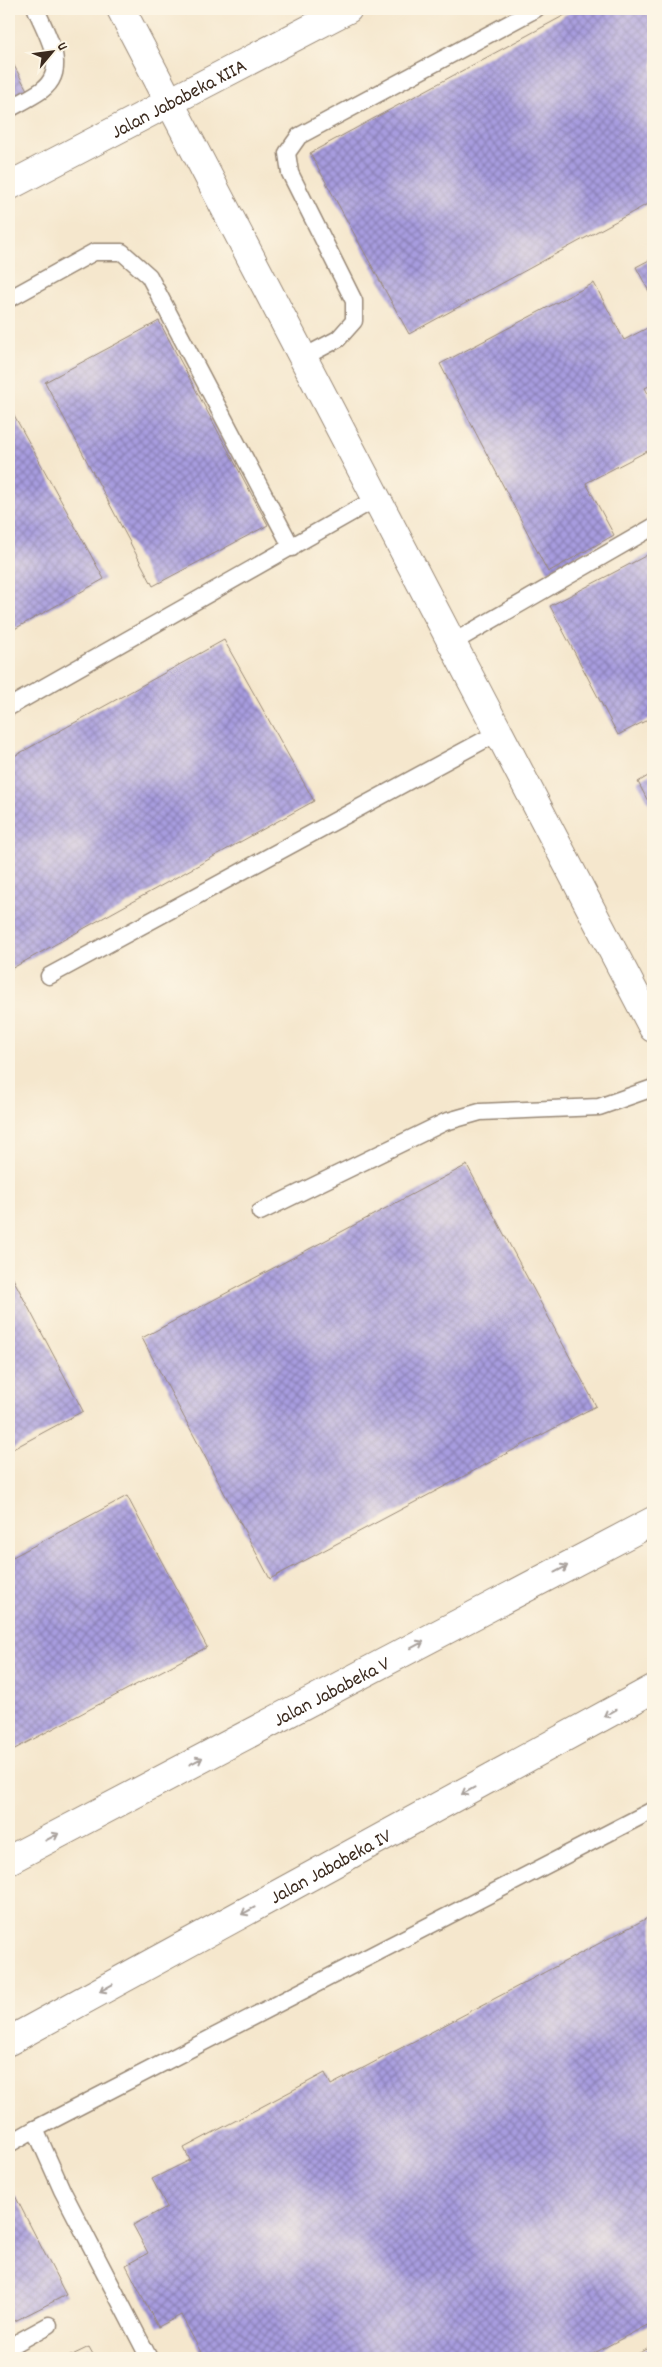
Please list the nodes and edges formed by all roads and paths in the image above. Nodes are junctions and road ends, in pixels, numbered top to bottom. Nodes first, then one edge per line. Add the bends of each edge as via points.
1 (36, 9) edge
2 (121, 9) edge
3 (348, 9) edge
4 (536, 9) edge
5 (171, 102) junction
6 (9, 110) edge
7 (9, 186) edge
8 (9, 299) edge
9 (304, 357) junction
10 (377, 498) junction
11 (653, 527) edge
12 (292, 548) junction
13 (452, 643) junction
14 (9, 707) edge
15 (499, 732) junction
16 (49, 976) dead end
17 (653, 1028) edge
18 (653, 1088) edge
19 (260, 1212) dead end
20 (653, 1521) edge
21 (653, 1689) edge
22 (653, 1810) edge
23 (9, 1860) edge
24 (9, 2041) edge
25 (35, 2129) junction
26 (9, 2144) edge
27 (49, 2325) dead end
28 (9, 2347) edge
29 (148, 2358) edge

1 - 6 lane via 56,58 54,76 43,89
2 - 5 street
3 - 5 street, Jalan Jababeka XIIA
4 - 9 lane via 300,136 287,153 290,174 354,301 354,321 338,339
5 - 7 street, Jalan Jababeka XIIA
5 - 9 street
8 - 12 lane via 94,252 122,252 150,276
9 - 10 street
10 - 12 lane
10 - 13 street
11 - 13 lane
12 - 14 lane
13 - 15 street
15 - 16 lane
15 - 17 street
18 - 19 lane via 599,1107 480,1112 445,1122
23 -> 20 street, Jalan Jababeka V
21 -> 24 street, Jalan Jababeka IV
22 - 25 lane
25 - 26 lane
25 - 29 lane via 62,2190
27 - 28 lane

